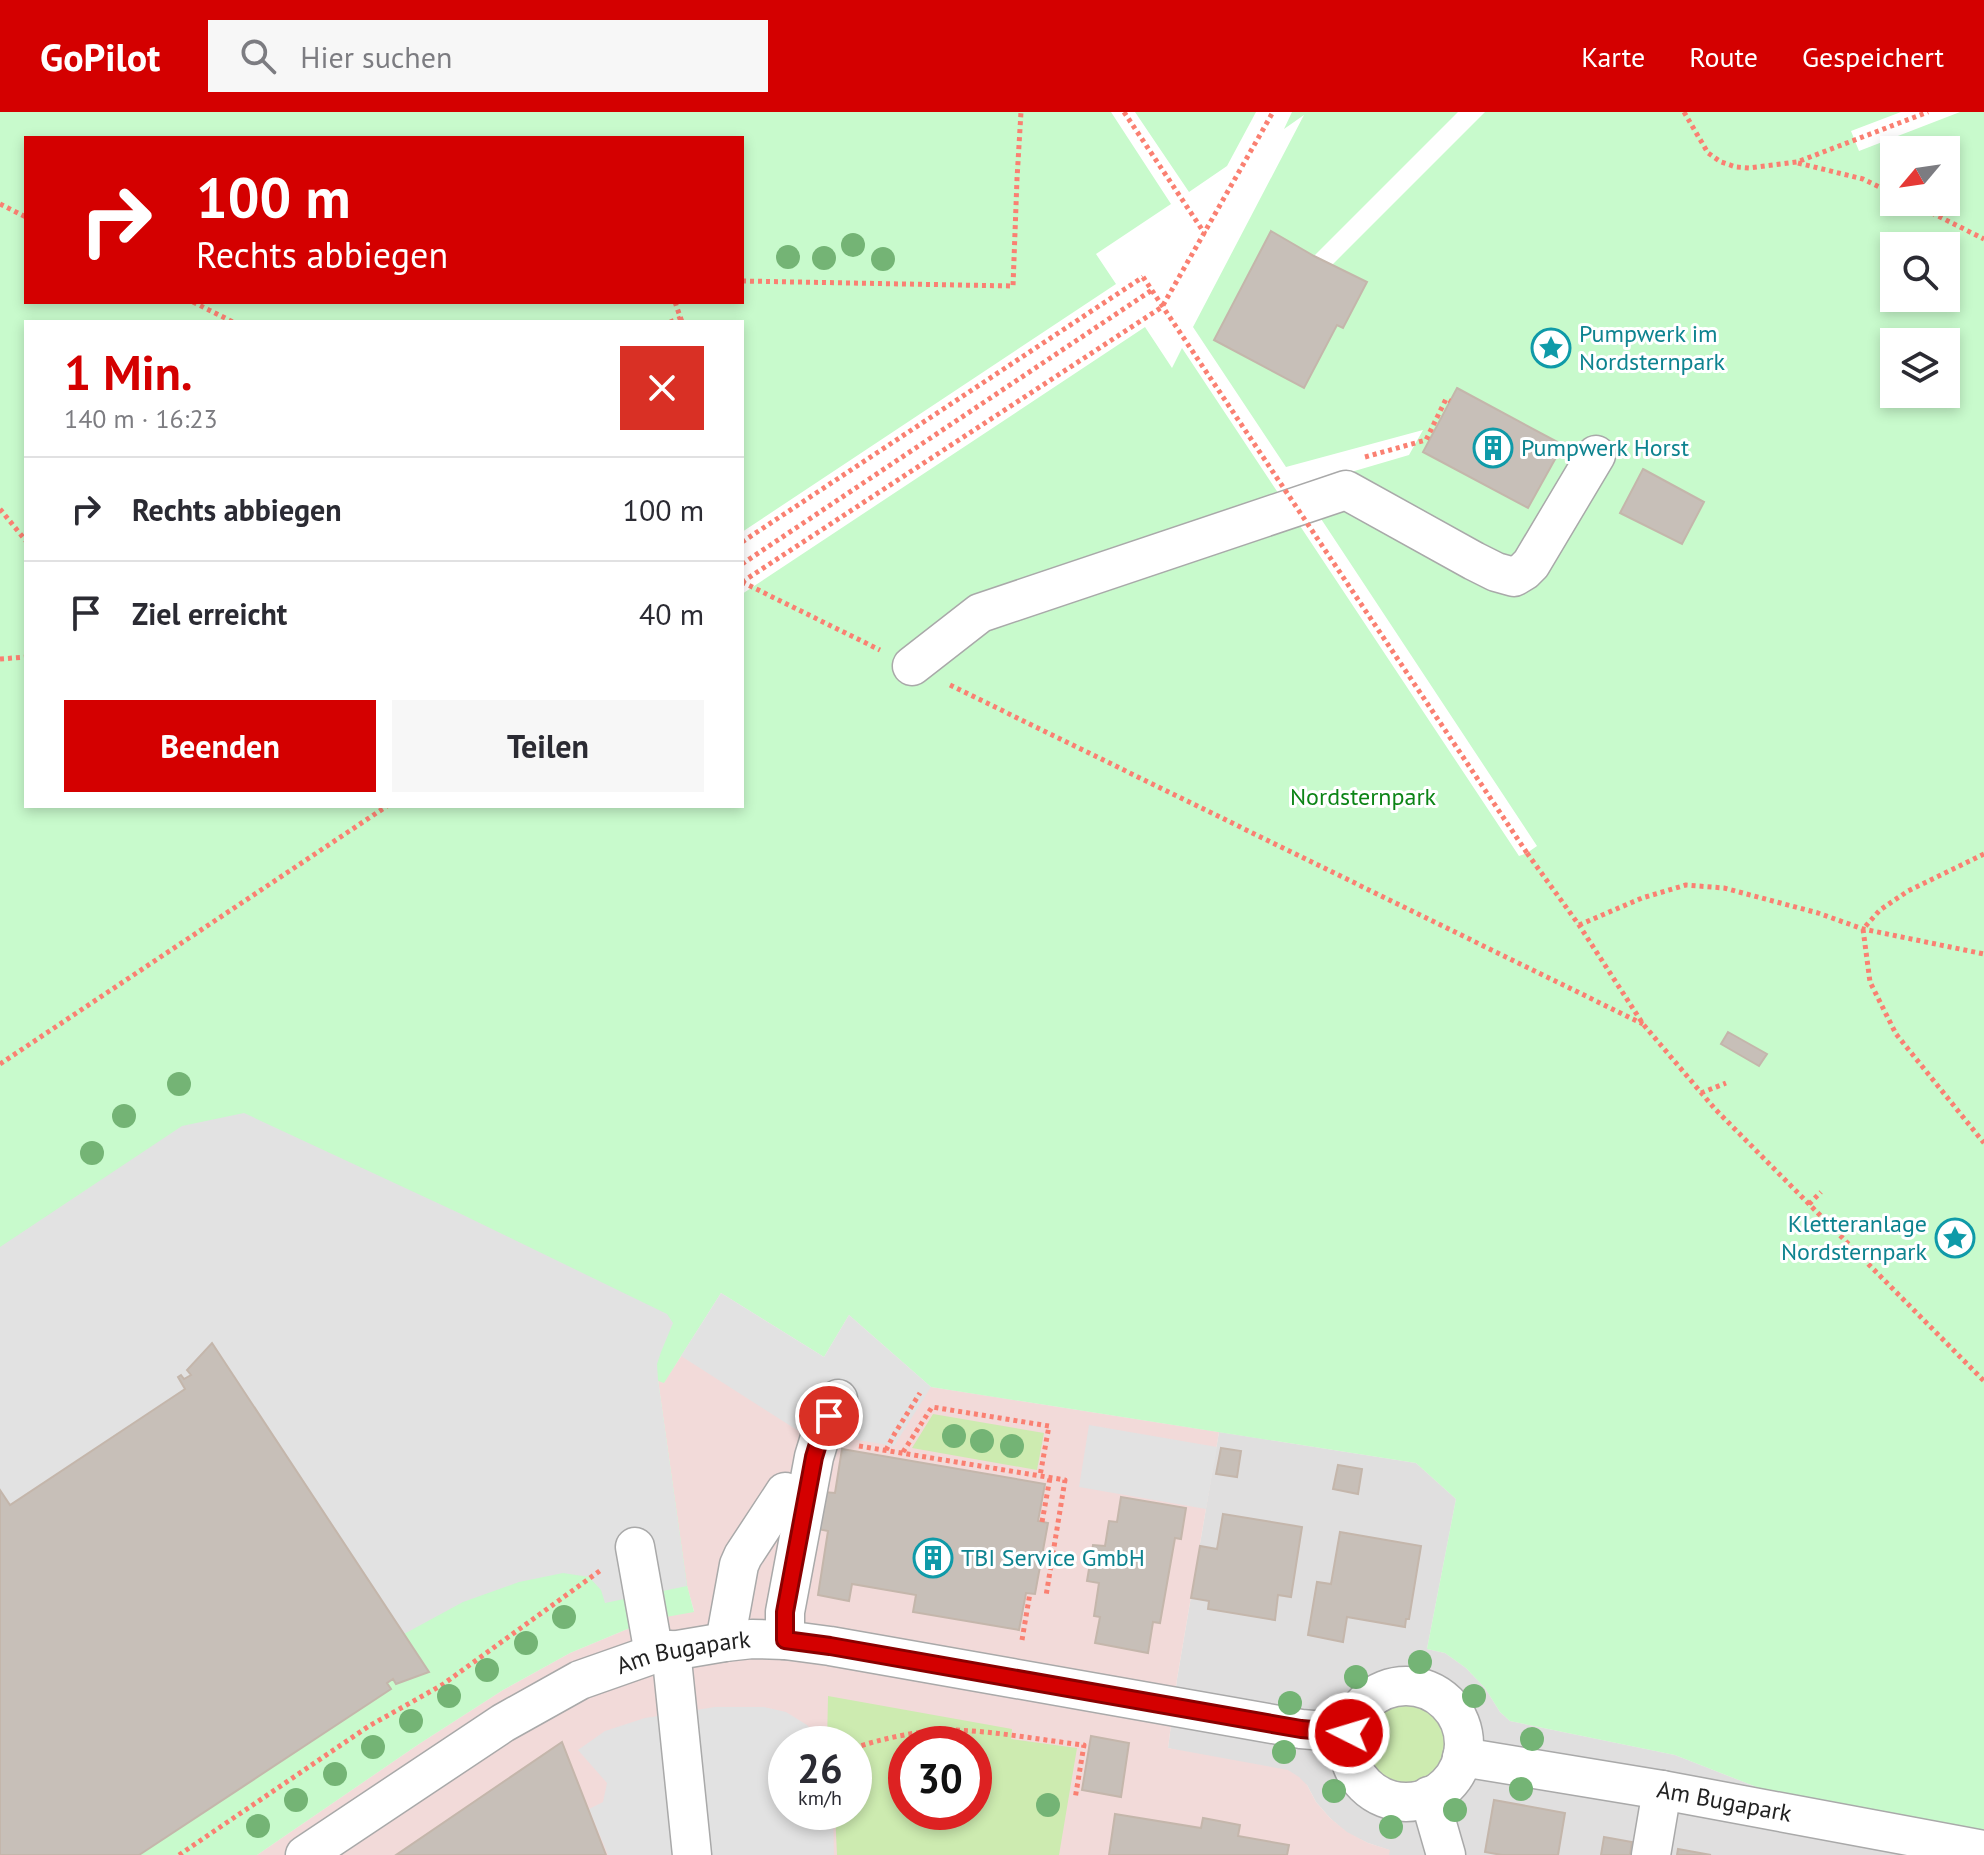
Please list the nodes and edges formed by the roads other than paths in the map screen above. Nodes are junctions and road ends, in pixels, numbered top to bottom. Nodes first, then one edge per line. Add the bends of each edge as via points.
1 (1596, 455) dead end
2 (912, 666) road end
3 (838, 1399) dead end
4 (785, 1492) dead end
5 (635, 1547) road end
6 (785, 1640) junction
7 (725, 1642) junction
8 (662, 1652) junction
9 (1349, 1733) junction
10 (1462, 1757) junction
11 (1662, 1790) junction
12 (1429, 1796) junction
13 (1854, 1841) edge
14 (1984, 1850) edge
15 (305, 1855) edge
16 (692, 1855) edge
17 (1446, 1855) edge
18 (1651, 1855) edge

1 - 2 street via 1531,564 1514,577 1474,561 1346,490 980,613
3 - 6 street via 814,1457 785,1612
4 - 7 street via 739,1565
5 - 8 street
6 - 7 street, Am Bugapark
6 - 9 street, Am Bugapark
7 - 8 street, Am Bugapark
8 - 15 street, Am Bugapark via 580,1680 503,1723
8 - 16 street
9 - 10 street via 1358,1710 1373,1696 1395,1687 1417,1687 1443,1700 1458,1719
9 - 12 street via 1353,1767 1368,1787 1404,1802
10 - 11 street, Am Bugapark
10 - 12 street via 1453,1777
11 - 13 street, Am Bugapark
11 - 18 street
12 - 17 street
13 - 14 street, Am Bugapark

